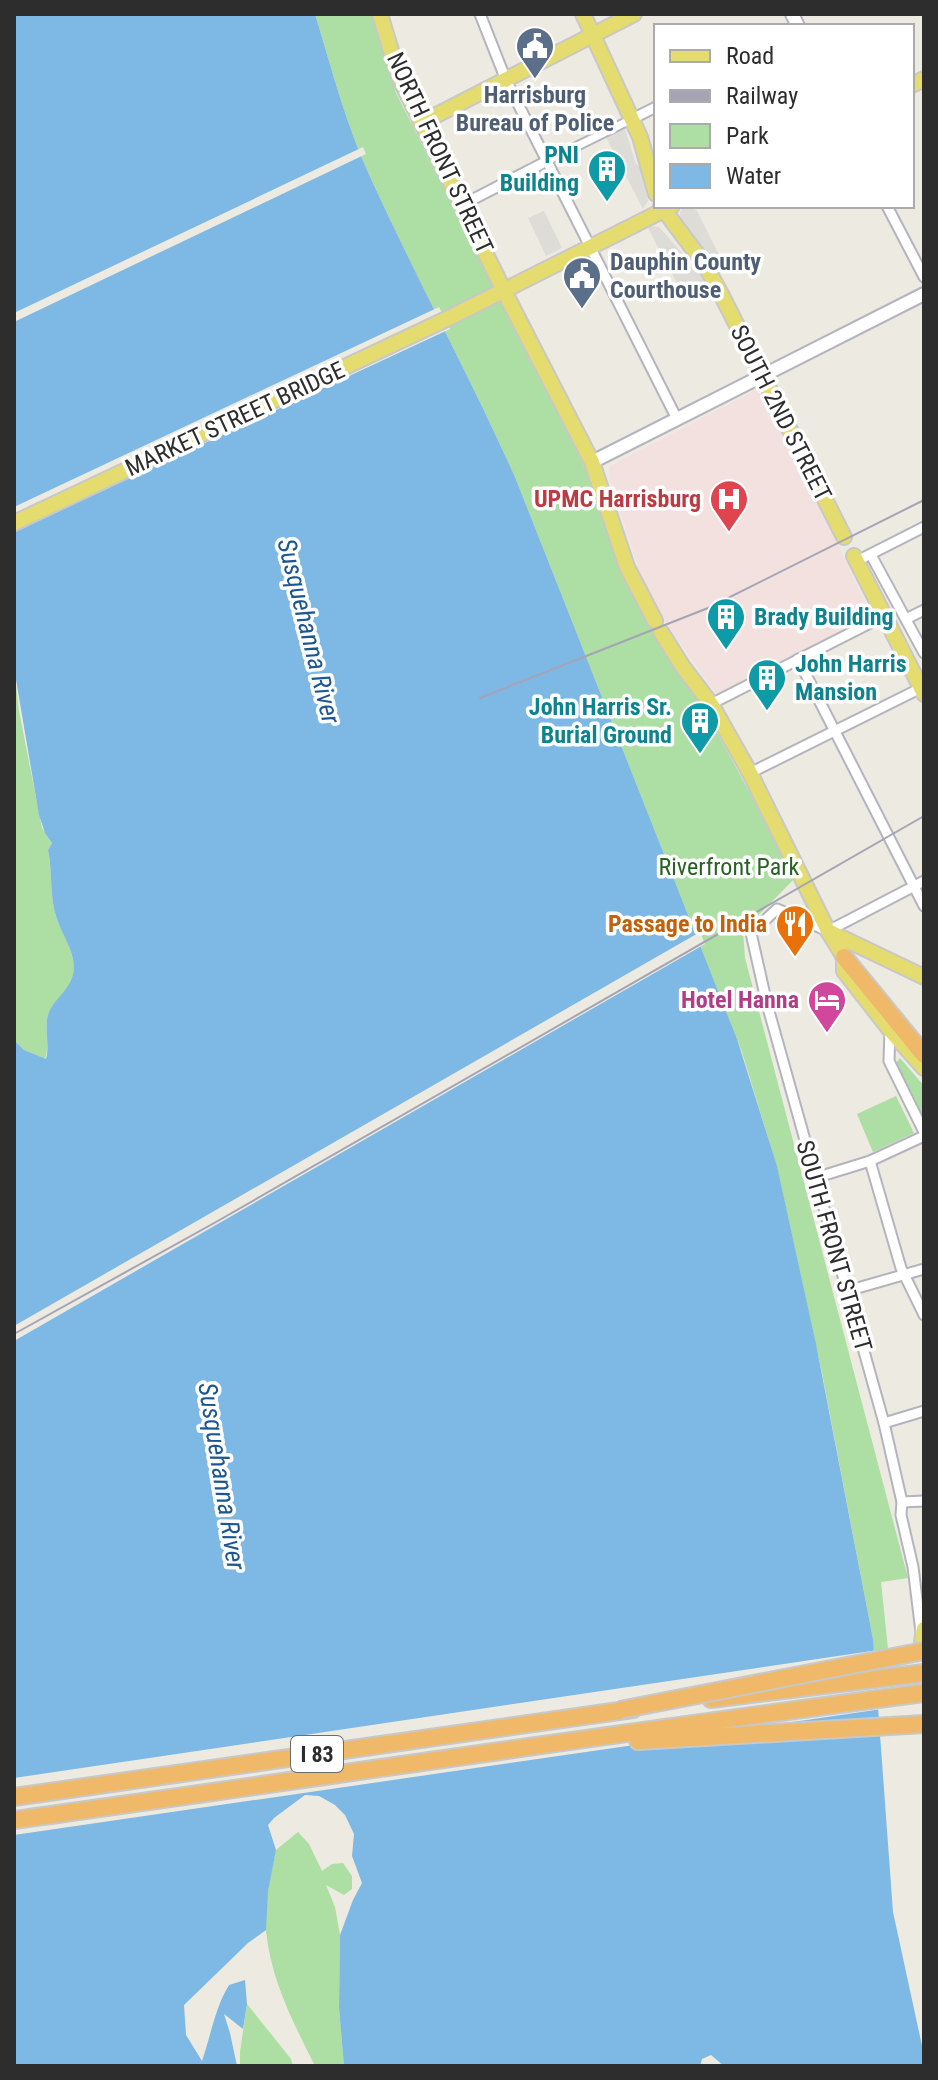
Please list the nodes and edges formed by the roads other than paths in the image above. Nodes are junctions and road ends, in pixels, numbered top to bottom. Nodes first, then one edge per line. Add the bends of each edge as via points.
1 (380, 14) edge
2 (480, 14) edge
3 (583, 14) edge
4 (634, 14) edge
5 (591, 36) junction
6 (506, 80) junction
7 (654, 108) edge
8 (632, 119) junction
9 (421, 123) junction
10 (547, 161) junction
11 (654, 187) edge
12 (462, 205) junction
13 (665, 208) edge
14 (888, 208) edge
15 (591, 249) junction
16 (924, 277) edge
17 (504, 291) junction
18 (924, 294) edge
19 (763, 376) junction
20 (677, 419) junction
21 (592, 462) junction
22 (14, 523) edge
23 (924, 527) edge
24 (844, 537) dead end
25 (860, 557) junction
26 (924, 610) edge
27 (884, 616) junction
28 (906, 619) junction
29 (924, 653) edge
30 (798, 659) junction
31 (923, 690) edge
32 (711, 704) junction
33 (836, 731) junction
34 (750, 773) junction
35 (919, 884) edge
36 (924, 906) edge
37 (828, 931) junction
38 (844, 957) junction
39 (924, 977) edge
40 (890, 1030) junction
41 (924, 1055) edge
42 (924, 1068) edge
43 (924, 1134) edge
44 (870, 1161) junction
45 (815, 1178) junction
46 (924, 1269) edge
47 (906, 1275) junction
48 (847, 1291) junction
49 (924, 1315) edge
50 (924, 1411) edge
51 (884, 1423) junction
52 (924, 1501) edge
53 (902, 1502) junction
54 (923, 1640) edge
55 (924, 1673) edge
56 (924, 1693) edge
57 (620, 1710) junction
58 (924, 1724) edge
59 (537, 1748) junction
60 (14, 1797) edge
61 (14, 1820) edge

1 - 9 main road, NORTH FRONT STREET via 399,77
2 - 6 street
3 - 5 main road
4 - 5 main road
5 - 6 main road
5 - 8 main road
6 - 9 main road
6 - 10 street
7 - 8 street
8 - 10 street
8 - 11 main road
9 - 12 main road, NORTH FRONT STREET
10 - 12 street
10 - 15 street
12 - 17 main road, NORTH FRONT STREET
13 - 15 main road, MARKET STREET BRIDGE
13 - 19 main road, SOUTH 2ND STREET via 705,265
14 - 16 street
15 - 17 main road, MARKET STREET BRIDGE
15 - 20 street
17 - 21 main road
17 - 22 main road, MARKET STREET BRIDGE
18 - 19 main road
19 - 20 main road
19 - 24 main road, SOUTH 2ND STREET
20 - 21 main road
21 - 32 main road via 627,567 683,667
23 - 25 street
25 - 27 main road
25 - 28 street
26 - 28 street
27 - 30 street
27 - 31 main road
28 - 29 street
30 - 32 street
30 - 33 street
31 - 33 street
32 - 34 main road
33 - 34 street
33 - 35 street
34 - 37 main road
35 - 36 street
35 - 37 street
37 - 38 main road
37 - 39 main road
37 - 45 street, SOUTH FRONT STREET via 777,909 751,933
38 - 40 main road via 844,971
38 - 41 highway
40 - 42 main road
40 - 43 street via 889,1061
43 - 44 street
44 - 45 street
44 - 47 street
45 - 48 street, SOUTH FRONT STREET
46 - 47 street
47 - 48 street
47 - 49 street
48 - 51 street, SOUTH FRONT STREET
50 - 51 street
51 - 53 street, SOUTH FRONT STREET
52 - 53 street
53 - 54 street, SOUTH FRONT STREET
54 - 57 highway, bridge via 883,1661
55 - 57 highway, I 83, bridge
56 - 59 highway, I 83
57 - 60 highway, I 83
58 - 59 highway
59 - 61 highway, I 83

